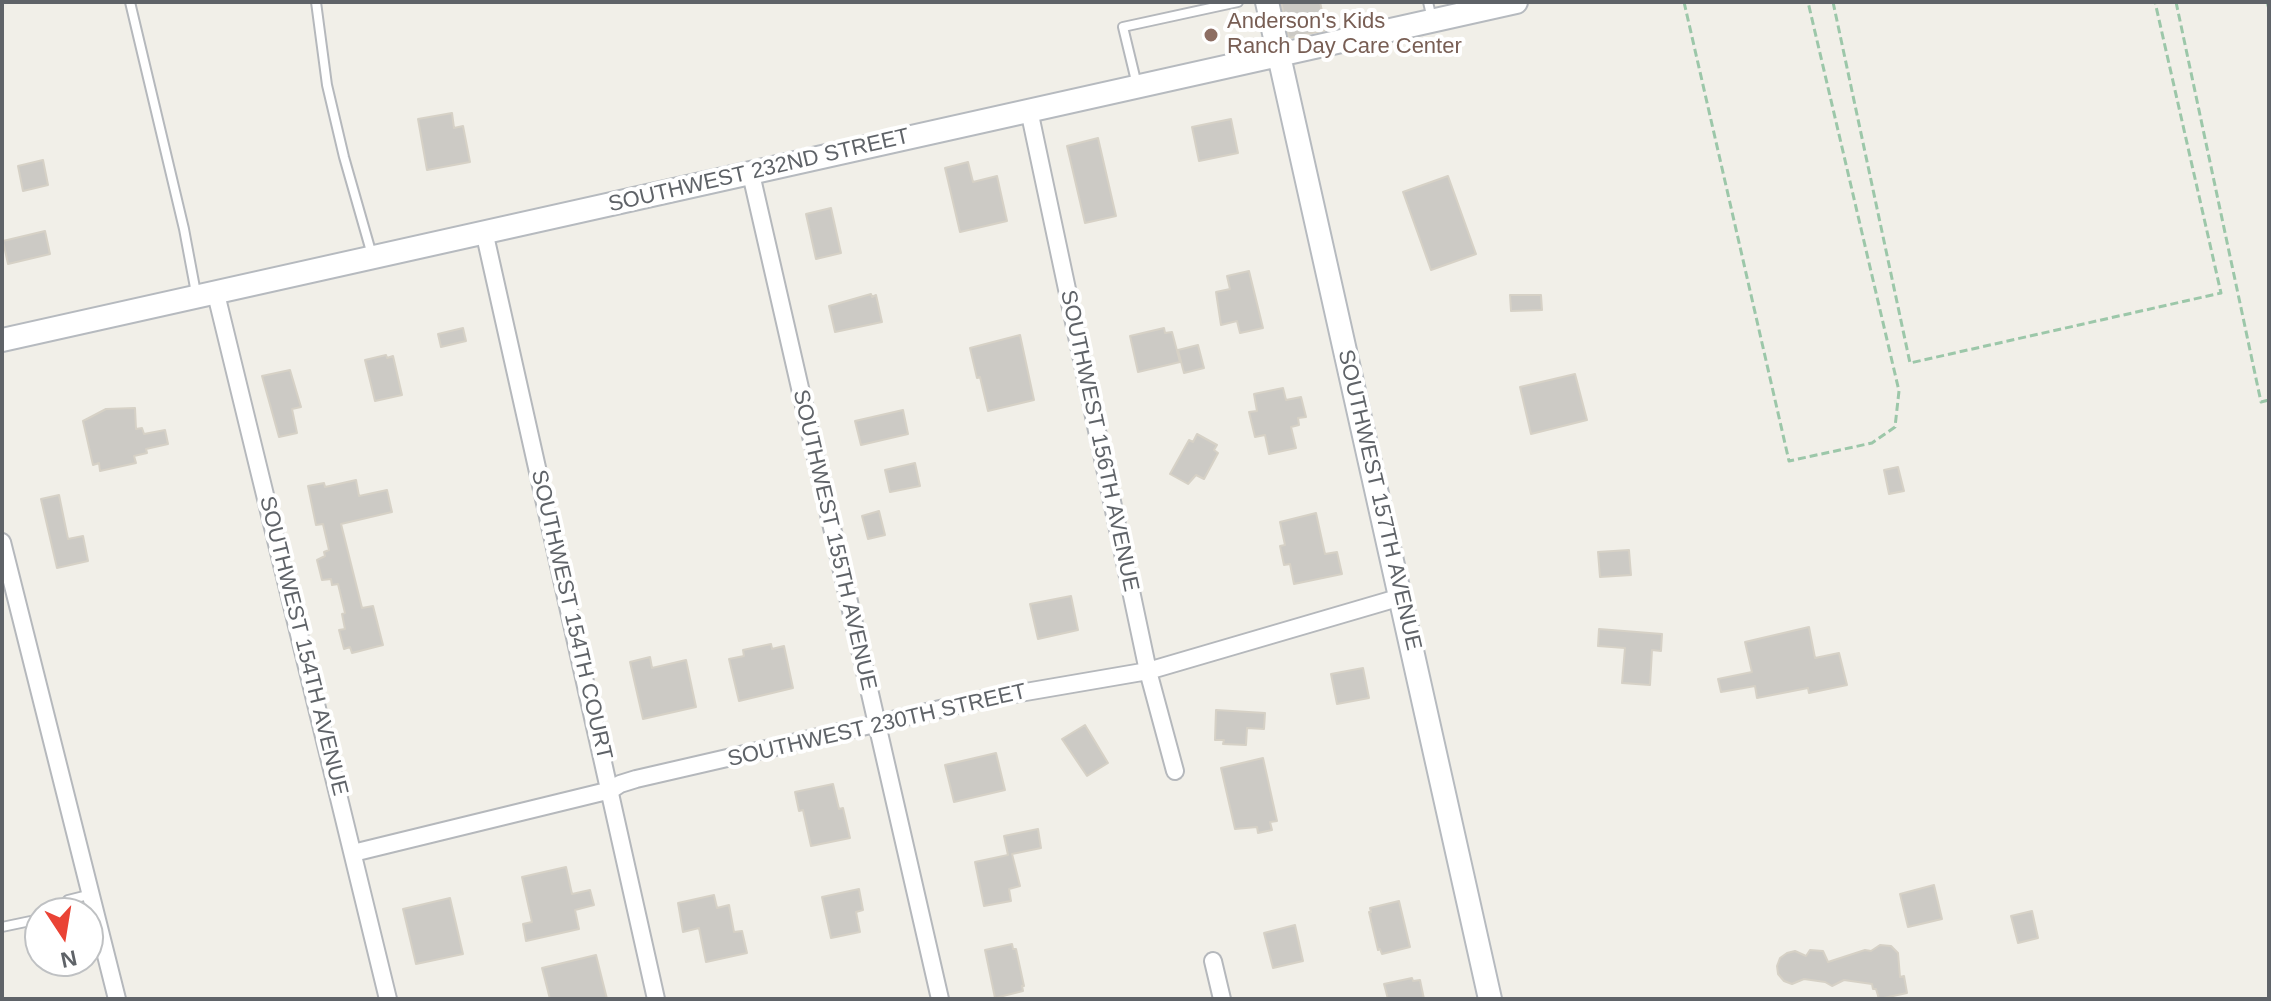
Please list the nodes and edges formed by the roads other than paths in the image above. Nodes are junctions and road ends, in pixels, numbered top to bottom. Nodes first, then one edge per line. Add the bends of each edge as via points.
1 (130, 2) edge
2 (316, 2) edge
3 (1238, 2) edge
4 (1267, 2) edge
5 (1516, 2) edge
6 (1430, 11) edge
7 (1279, 53) junction
8 (1137, 86) junction
9 (1029, 110) junction
10 (751, 174) junction
11 (484, 231) junction
12 (373, 257) junction
13 (206, 296) junction
14 (2, 340) edge
15 (2, 542) edge
16 (1401, 597) junction
17 (1148, 671) junction
18 (877, 725) junction
19 (1175, 771) dead end
20 (611, 790) junction
21 (353, 853) junction
22 (93, 894) junction
23 (80, 897) edge
24 (24, 922) edge
25 (2, 927) edge
26 (1213, 961) dead end
27 (117, 999) edge
28 (388, 999) edge
29 (656, 999) edge
30 (940, 999) edge
31 (1222, 999) edge
32 (1490, 999) edge

1 - 13 lane via 184,229
2 - 12 lane via 327,85
3 - 8 lane via 1123,27
4 - 7 street, SOUTHWEST 157TH AVENUE
5 - 6 street, SOUTHWEST 232ND STREET
6 - 7 street, SOUTHWEST 232ND STREET
7 - 8 street, SOUTHWEST 232ND STREET
7 - 16 street, SOUTHWEST 157TH AVENUE
8 - 9 street, SOUTHWEST 232ND STREET
9 - 10 street, SOUTHWEST 232ND STREET
9 - 17 street, SOUTHWEST 156TH AVENUE
10 - 11 street, SOUTHWEST 232ND STREET
10 - 18 street, SOUTHWEST 155TH AVENUE
11 - 12 street, SOUTHWEST 232ND STREET
11 - 20 street, SOUTHWEST 154TH COURT
12 - 13 street, SOUTHWEST 232ND STREET
13 - 14 street, SOUTHWEST 232ND STREET
13 - 21 street, SOUTHWEST 154TH AVENUE
15 - 22 street
16 - 17 street, SOUTHWEST 230TH STREET
16 - 32 street, SOUTHWEST 157TH AVENUE
17 - 18 street, SOUTHWEST 230TH STREET via 979,700
17 - 19 street, SOUTHWEST 156TH AVENUE
18 - 20 street, SOUTHWEST 230TH STREET via 636,779
18 - 30 street, SOUTHWEST 155TH AVENUE
20 - 21 street, SOUTHWEST 230TH STREET
20 - 29 street, SOUTHWEST 154TH COURT
21 - 28 street, SOUTHWEST 154TH AVENUE
22 - 23 lane
22 - 27 street
24 - 25 lane
26 - 31 street

